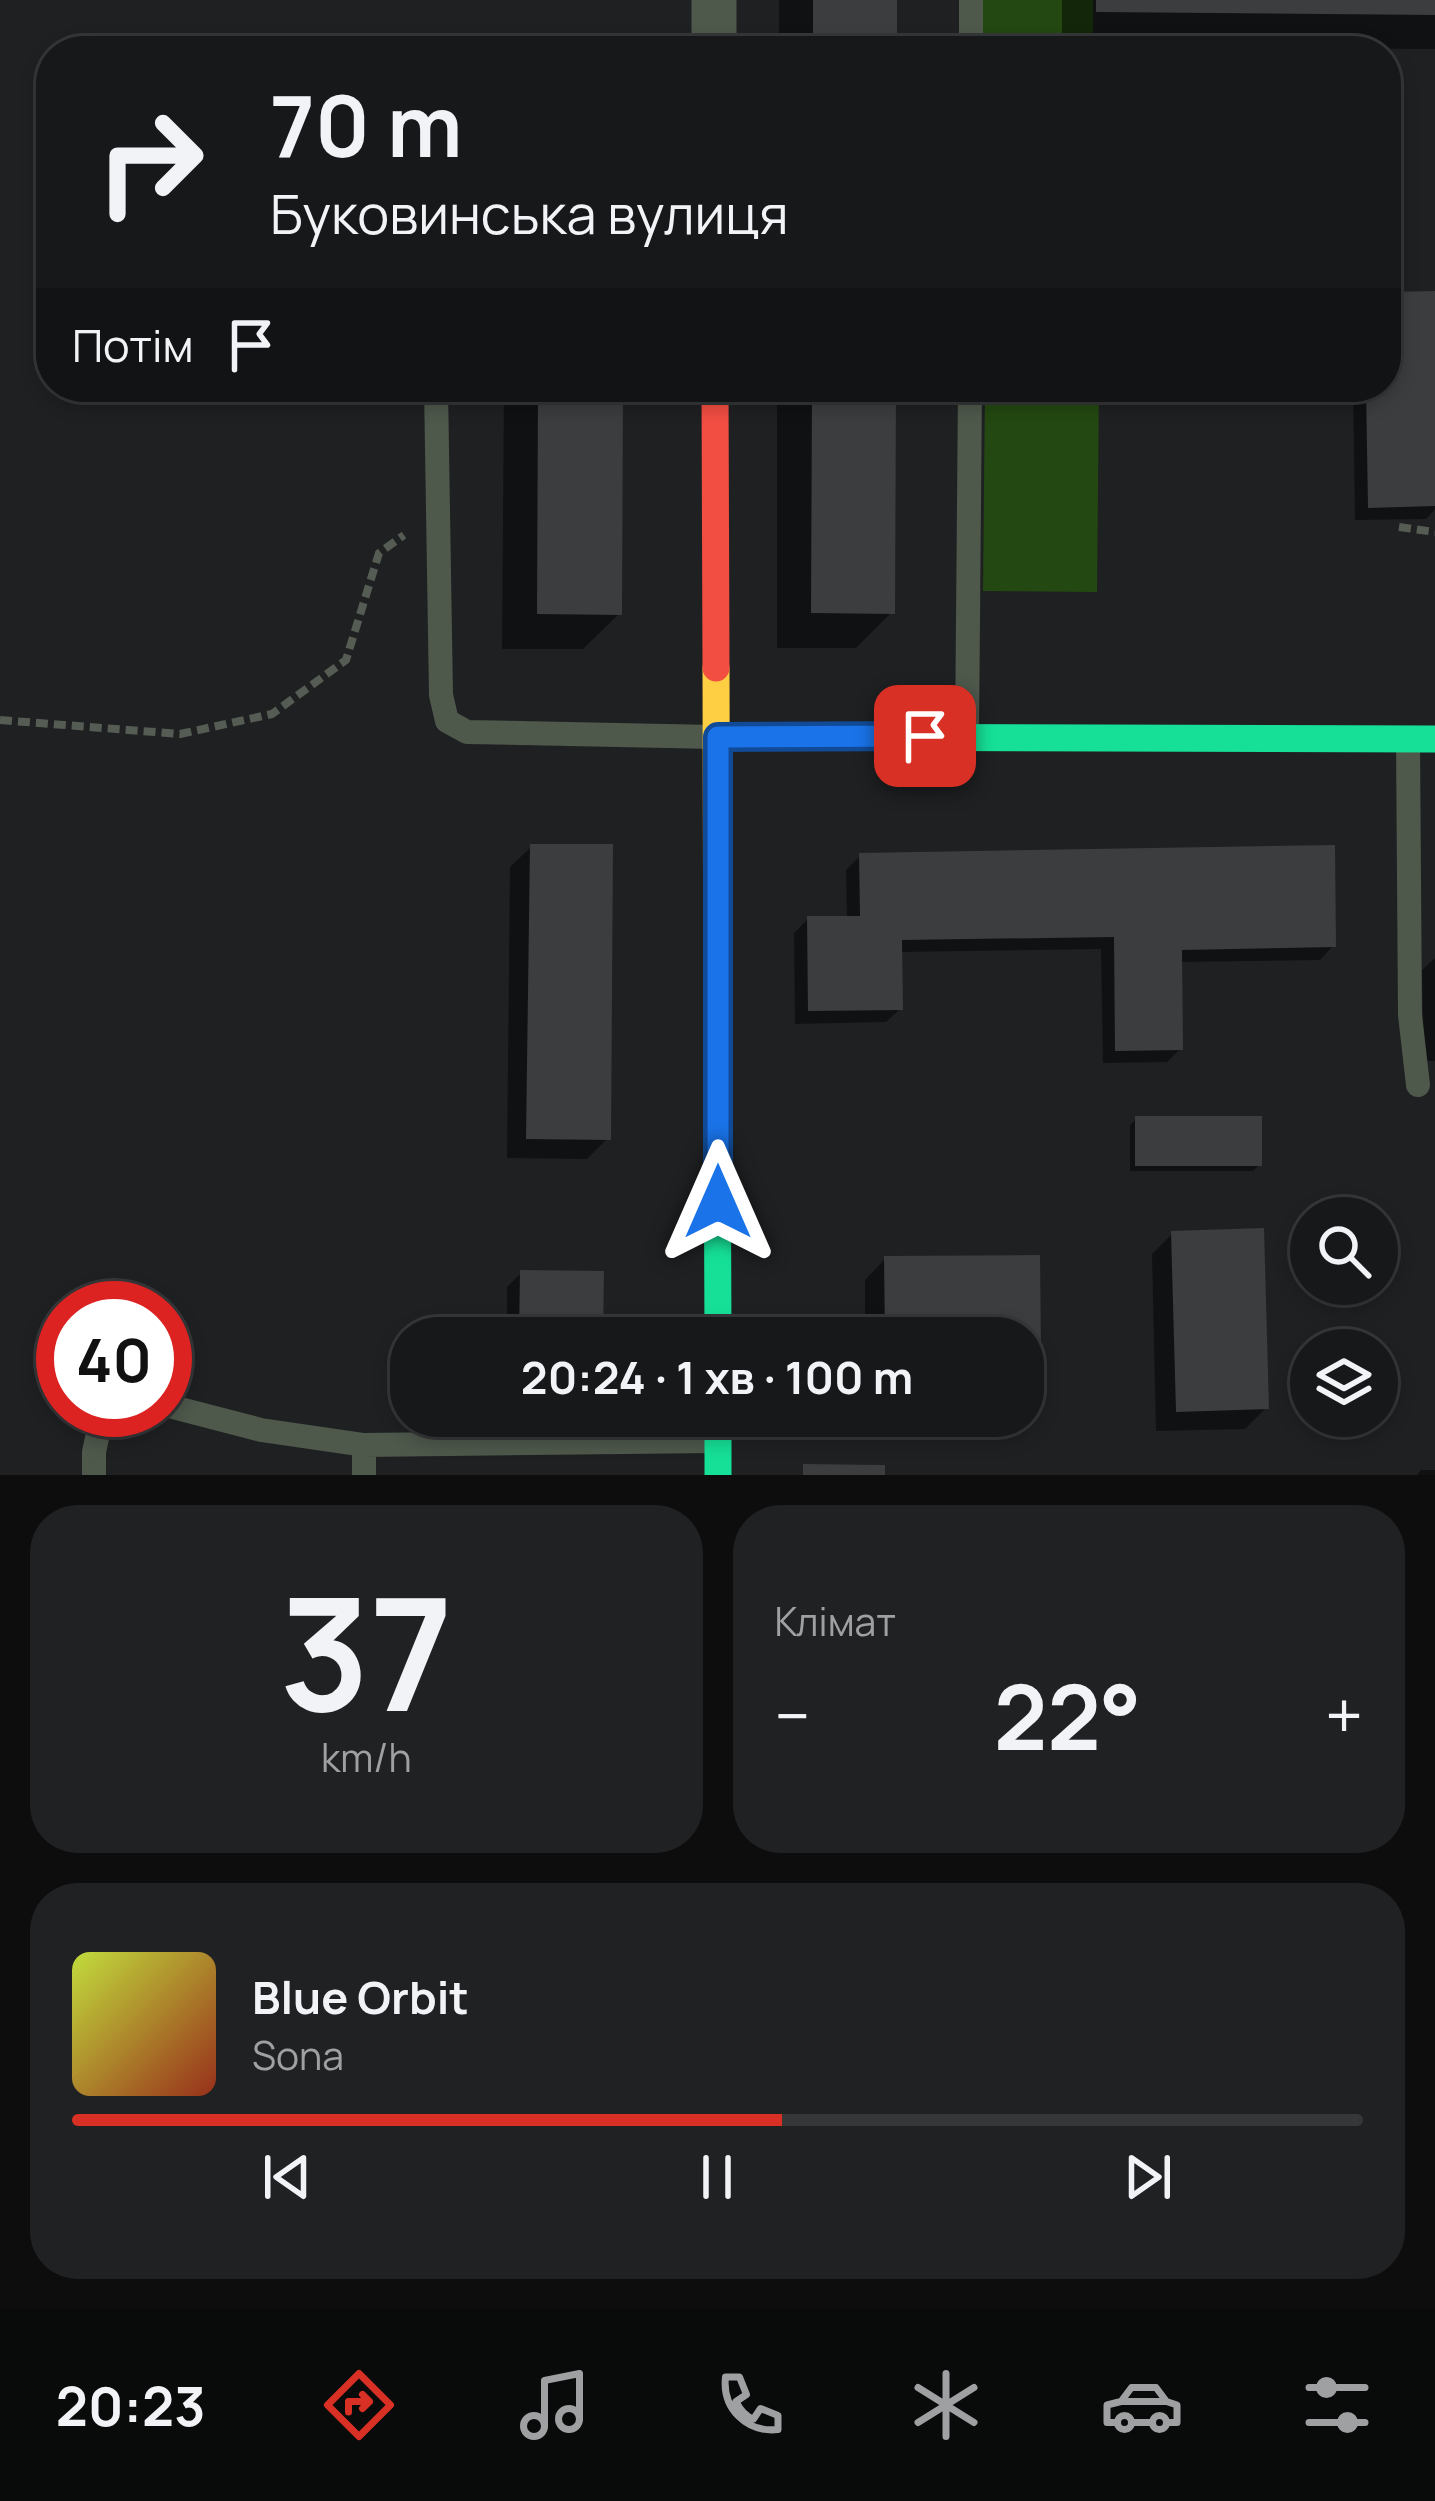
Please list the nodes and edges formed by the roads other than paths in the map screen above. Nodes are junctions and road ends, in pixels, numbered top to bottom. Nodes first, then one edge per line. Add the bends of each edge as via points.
1 (713, 0) edge
2 (971, 0) edge
3 (714, 36) edge
4 (971, 36) edge
5 (436, 402) edge
6 (715, 402) edge
7 (970, 402) edge
8 (968, 736) junction
9 (718, 737) junction
10 (1421, 738) edge
11 (1418, 1085) dead end
12 (718, 1317) edge
13 (192, 1412) edge
14 (97, 1437) edge
15 (531, 1437) edge
16 (718, 1437) edge
17 (364, 1445) junction
18 (94, 1475) edge
19 (364, 1475) edge
20 (718, 1475) edge

1 - 3 street
2 - 4 lane
5 - 9 lane via 447,721 467,732
6 - 9 street
7 - 8 lane
8 - 9 street
8 - 10 street
9 - 12 street
10 - 11 lane via 1410,1015
13 - 17 lane
14 - 18 lane
15 - 17 lane
16 - 20 street
17 - 19 lane

